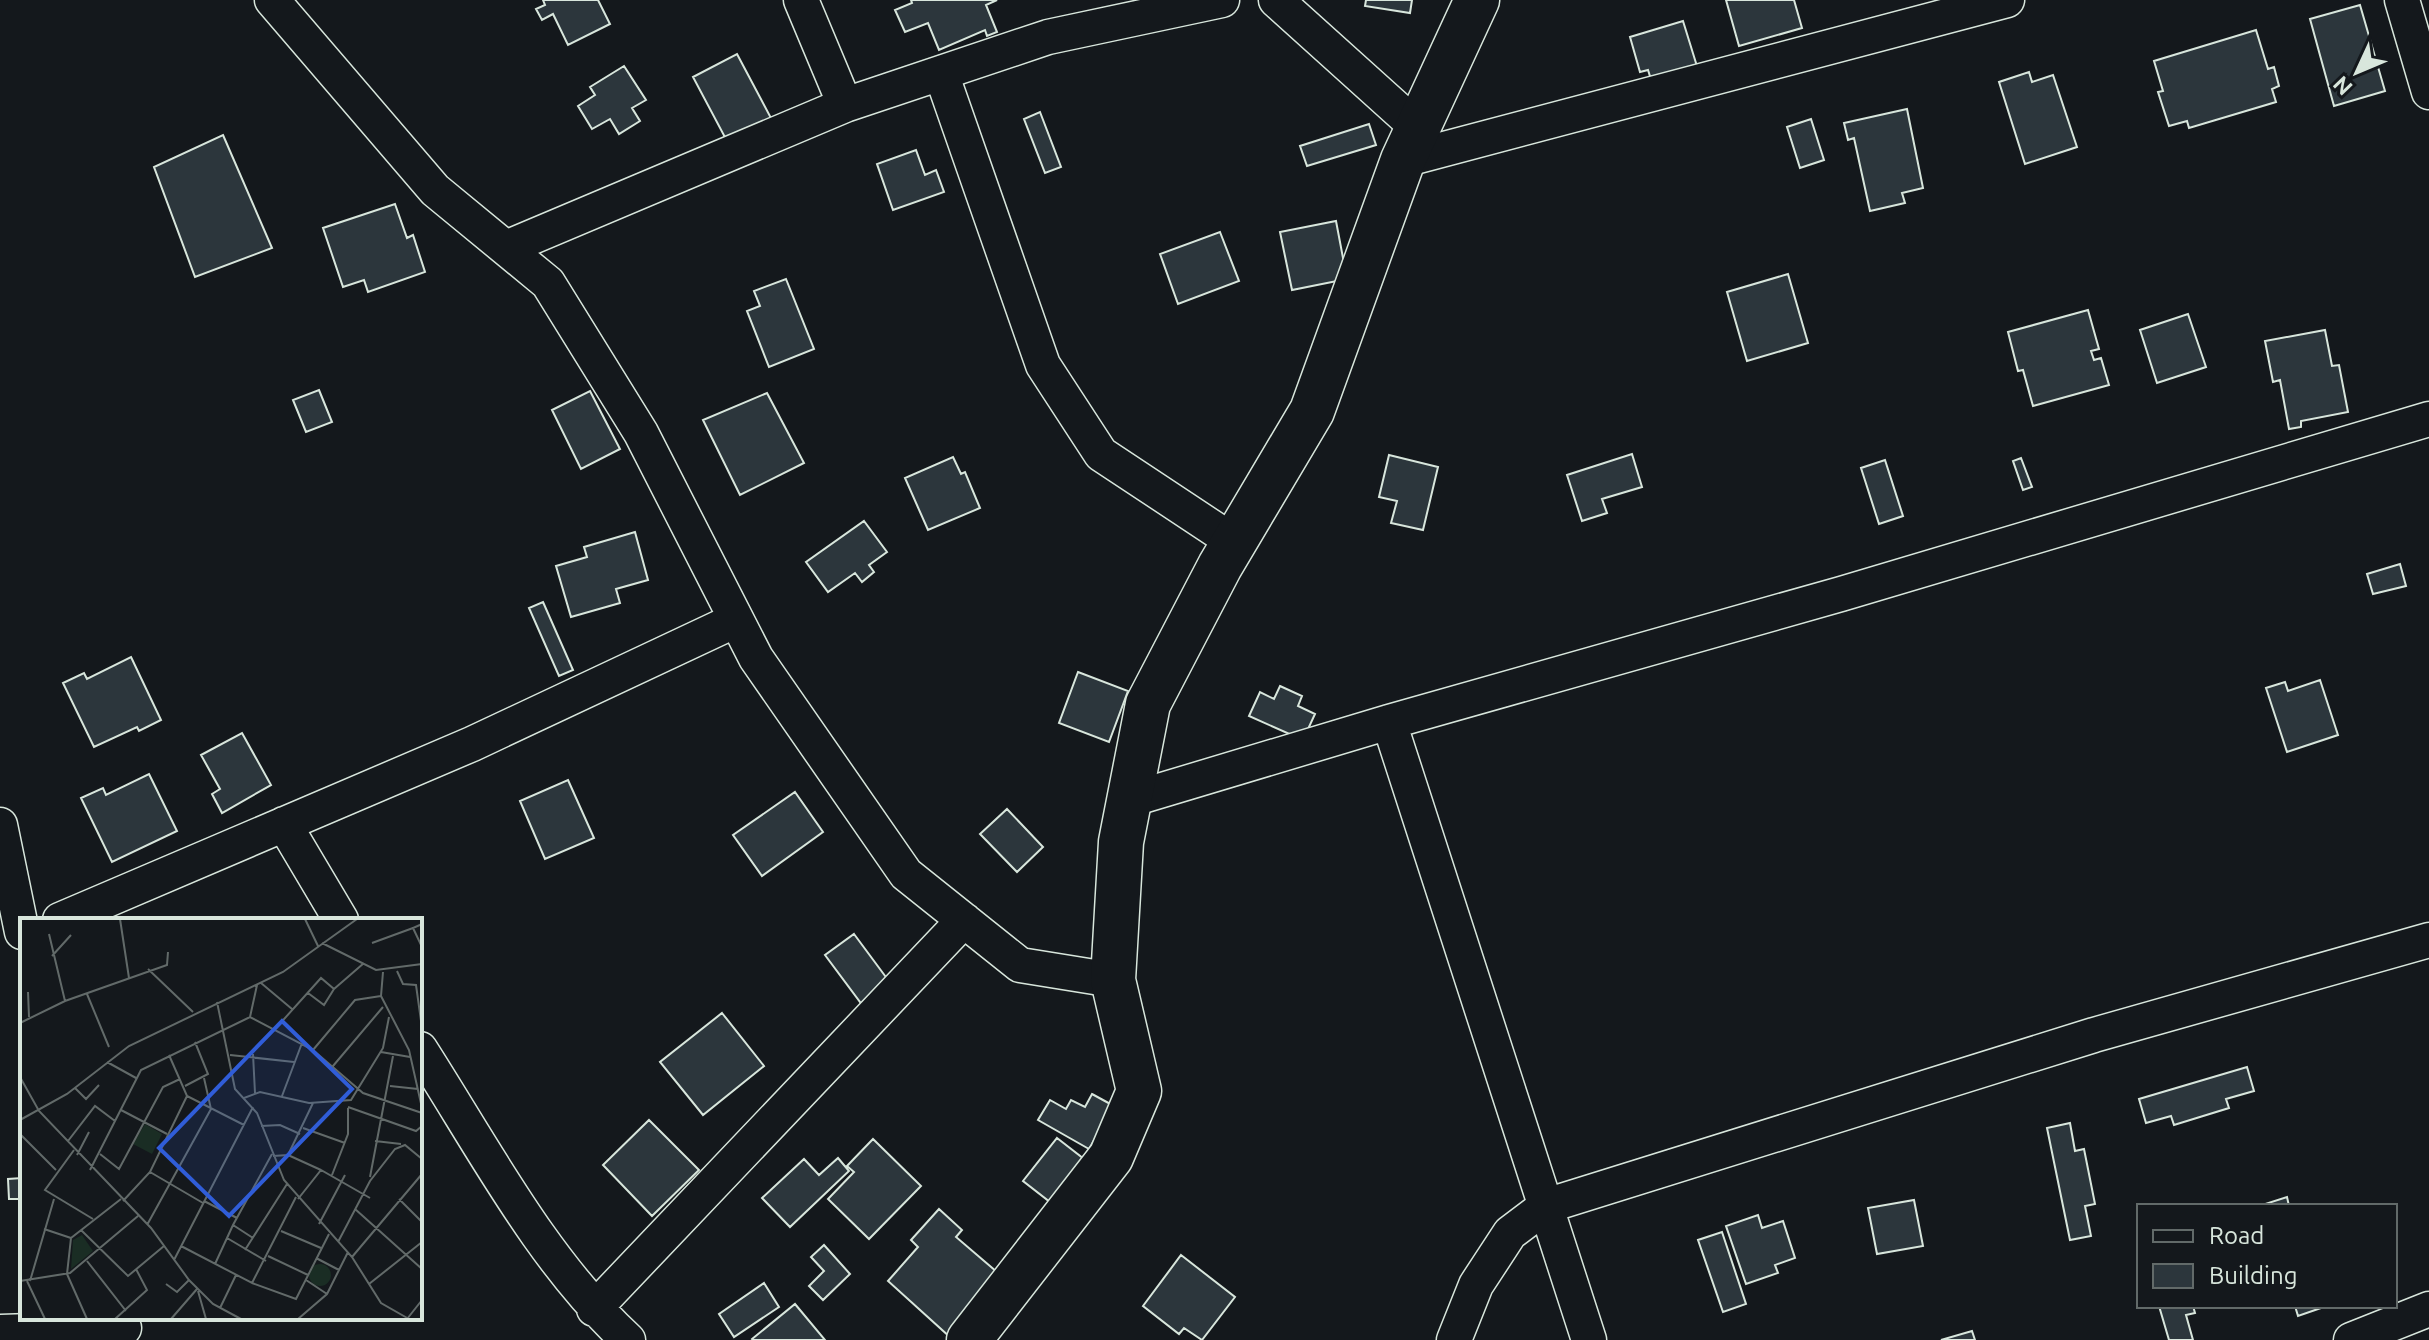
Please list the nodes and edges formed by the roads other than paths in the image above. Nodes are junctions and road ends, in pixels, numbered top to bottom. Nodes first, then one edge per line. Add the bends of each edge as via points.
1 (272, 0) edge
2 (801, 0) edge
3 (1222, 0) edge
4 (1276, 0) edge
5 (1477, 0) edge
6 (2007, 0) edge
7 (2402, 0) edge
8 (941, 73) junction
9 (2429, 92) edge
10 (845, 105) junction
11 (1411, 144) junction
12 (506, 248) junction
13 (2429, 419) edge
14 (1234, 542) junction
15 (736, 620) junction
16 (1389, 722) junction
17 (1129, 800) junction
18 (284, 824) junction
19 (0, 825) edge
20 (65, 918) edge
21 (340, 918) edge
22 (964, 920) junction
23 (20, 922) edge
24 (2429, 940) edge
25 (1113, 980) junction
26 (422, 1052) edge
27 (1546, 1206) junction
28 (594, 1309) junction
29 (2429, 1309) edge
30 (124, 1329) edge
31 (0, 1332) edge
32 (628, 1340) edge
33 (969, 1340) edge
34 (1454, 1340) edge
35 (1589, 1340) edge
36 (2351, 1340) edge

1 - 12 street via 435,190
2 - 10 street
3 - 8 street via 1048,37
4 - 11 street
5 - 11 street
6 - 11 street
7 - 9 street
8 - 10 street
8 - 14 street via 1043,365 1101,454
10 - 12 street
11 - 14 street via 1312,411
12 - 15 street via 548,283 641,433
13 - 16 street
14 - 17 street via 1148,704
15 - 18 street via 472,744
15 - 22 street via 756,658 906,874
16 - 17 street
16 - 27 street
17 - 25 street via 1121,842
18 - 20 street
18 - 21 street
19 - 23 street
22 - 25 street via 1020,965
22 - 28 street
24 - 27 street via 2094,1035
25 - 33 street via 1139,1091 1111,1157
26 - 28 street via 532,1225
27 - 34 street via 1510,1233 1476,1285
27 - 35 street
28 - 32 street
29 - 36 street
30 - 31 street

